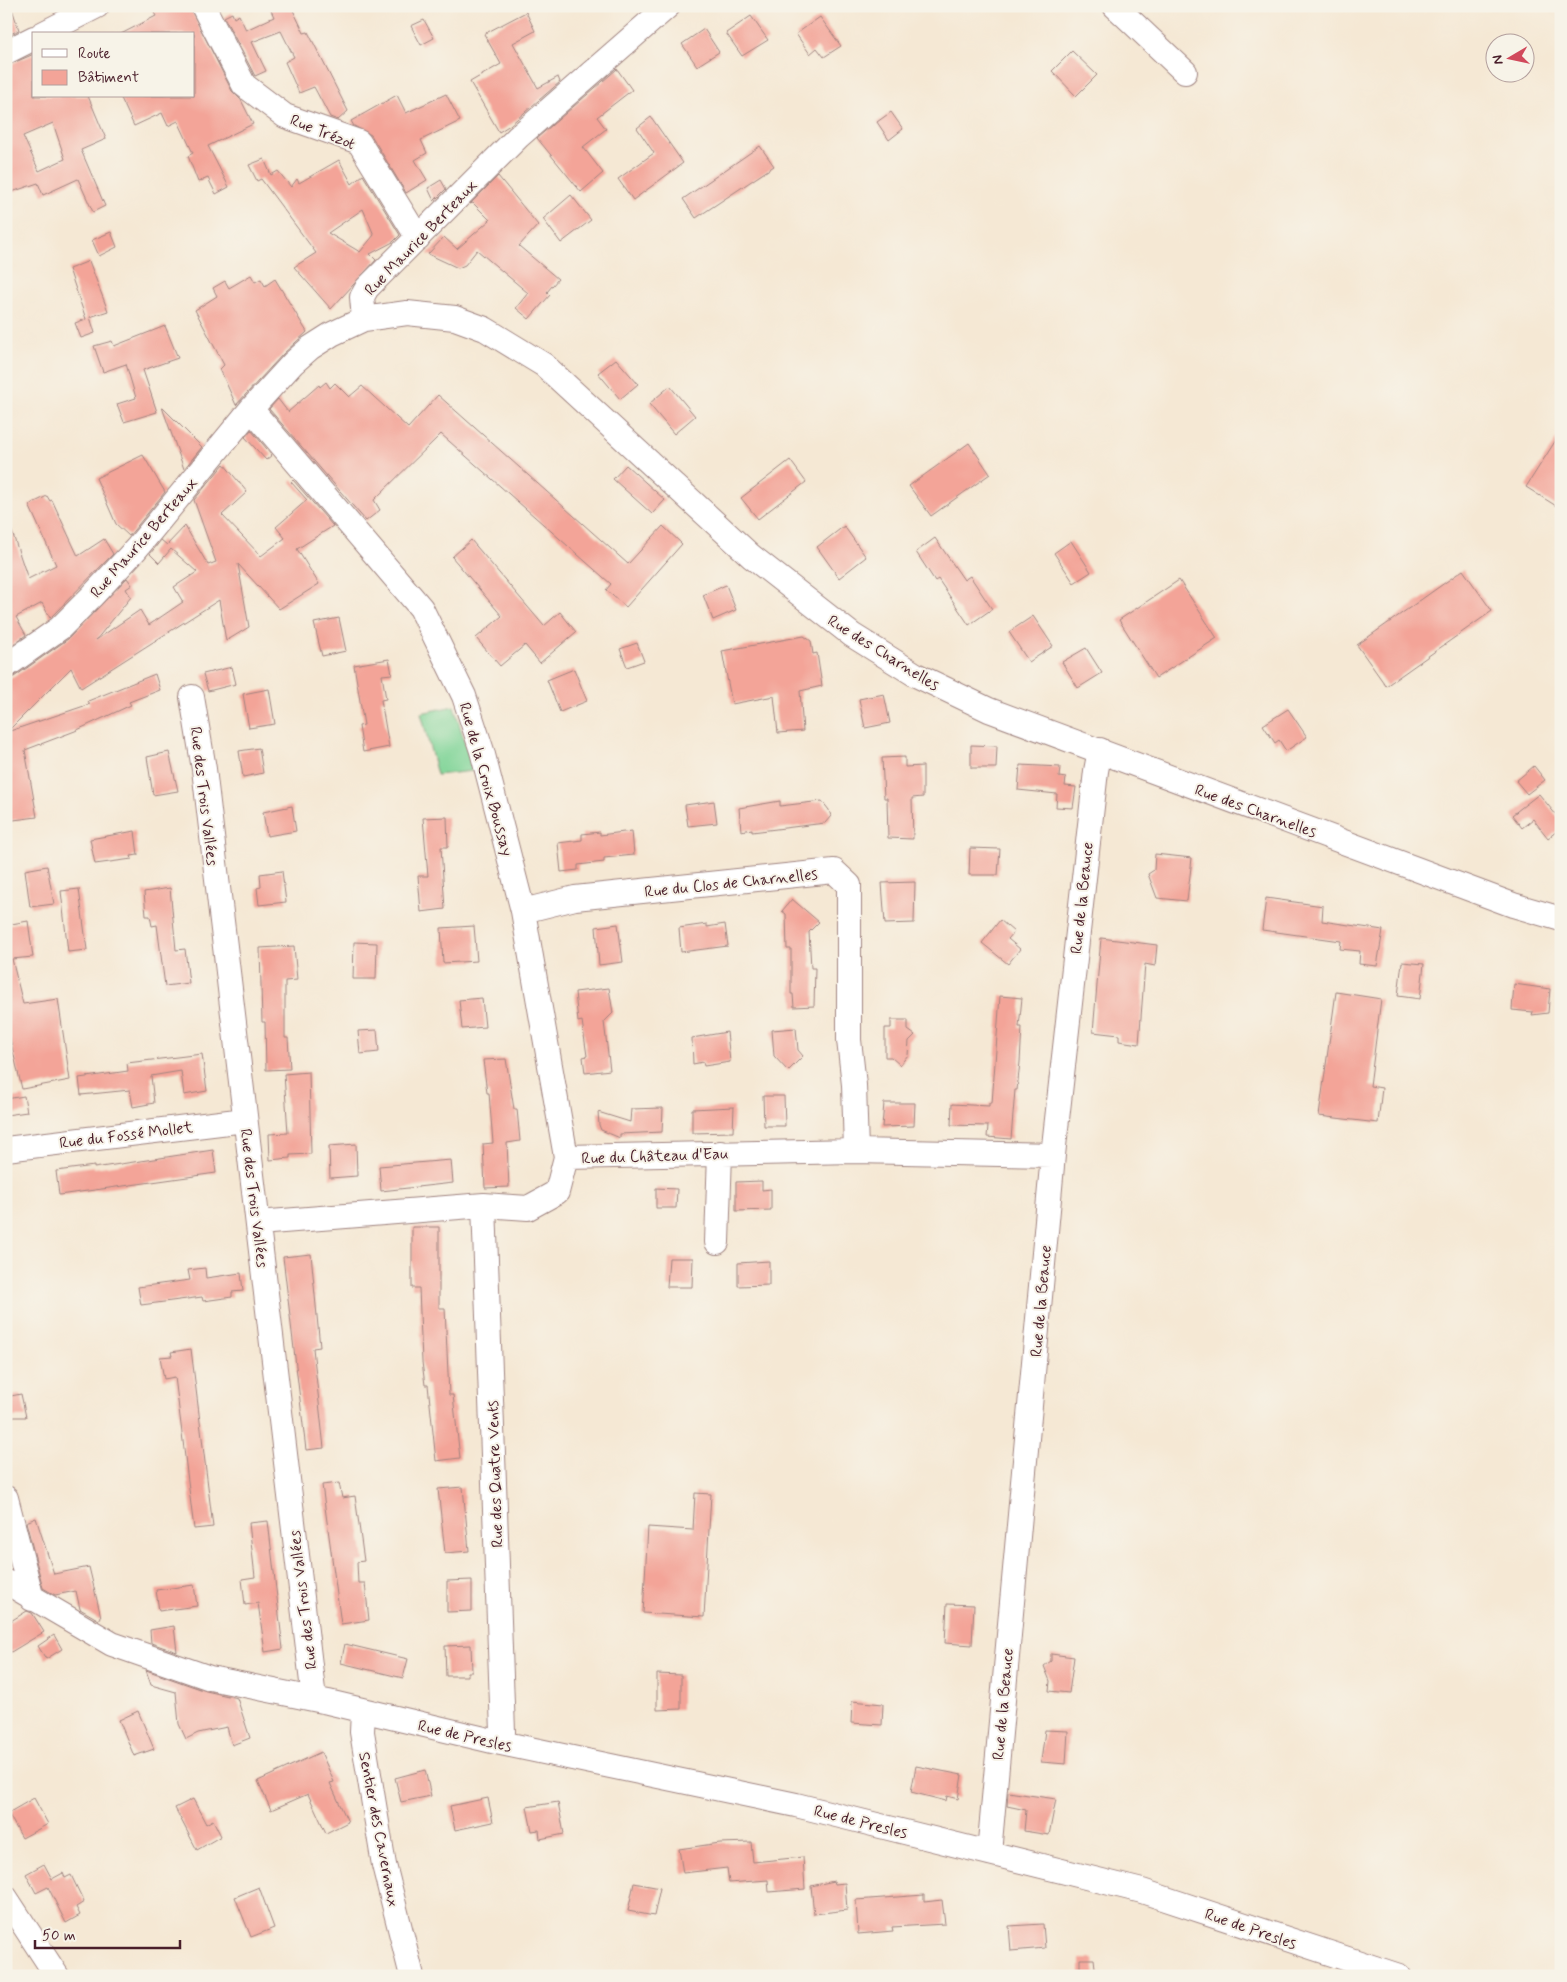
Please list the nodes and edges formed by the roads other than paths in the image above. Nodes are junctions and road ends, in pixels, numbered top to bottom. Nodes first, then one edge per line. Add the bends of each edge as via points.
1 (97, 6) edge
2 (203, 6) edge
3 (668, 6) edge
4 (1116, 6) edge
5 (46, 32) edge
6 (32, 39) edge
7 (6, 52) edge
8 (1185, 72) dead end
9 (418, 238) junction
10 (364, 319) junction
11 (250, 409) junction
12 (6, 666) edge
13 (192, 697) dead end
14 (1100, 750) junction
15 (523, 911) junction
16 (1561, 919) edge
17 (245, 1120) junction
18 (6, 1149) edge
19 (856, 1151) junction
20 (720, 1153) junction
21 (1053, 1155) junction
22 (566, 1158) junction
23 (484, 1205) junction
24 (258, 1223) junction
25 (717, 1242) dead end
26 (6, 1498) edge
27 (6, 1582) edge
28 (32, 1599) junction
29 (314, 1699) junction
30 (363, 1711) junction
31 (501, 1743) junction
32 (989, 1853) junction
33 (6, 1898) edge
34 (57, 1976) edge
35 (412, 1976) edge
36 (1399, 1976) edge

1 - 5 street
2 - 9 street, Rue Trézot via 244,85 284,116 359,142
3 - 9 street, Rue Maurice Berteaux via 518,137
4 - 8 street
6 - 7 street
9 - 10 street, Rue Maurice Berteaux via 367,288 362,297
10 - 11 street, Rue Maurice Berteaux via 310,348
10 - 14 street, Rue des Charnelles via 407,313 455,318 513,345 544,365 744,551 852,636 916,675 962,698
11 - 12 street, Rue Maurice Berteaux via 136,549 92,596 60,628
11 - 15 street, Rue de la Croix Boussay via 421,608 464,696 482,752
13 - 17 street, Rue des Trois Vallées via 204,769
14 - 16 street, Rue des Charnelles via 1503,902
14 - 21 street, Rue de la Beauce
15 - 19 street, Rue du Clos de Charnelles via 575,898 834,870 849,885 849,1040
15 - 22 street, Rue de la Croix Boussay
17 - 18 street, Rue du Fossé Mollet
17 - 24 street, Rue des Trois Vallées
19 - 20 street, Rue du Château d'Eau
19 - 21 street, Rue du Château d'Eau
20 - 22 street, Rue du Château d'Eau
20 - 25 street
21 - 32 street, Rue de la Beauce
22 - 23 street, Rue du Château d'Eau via 557,1192 528,1208
23 - 24 street, Rue du Château d'Eau
23 - 31 street, Rue des Quatre Vents
24 - 29 street, Rue des Trois Vallées
26 - 28 street
27 - 28 street, Rue de Presles
28 - 29 street, Rue de Presles via 112,1644 210,1678
29 - 30 street, Rue de Presles
30 - 31 street, Rue de Presles
30 - 35 street, Sentier des Cavernaux via 362,1732 384,1865
31 - 32 street, Rue de Presles via 796,1805
32 - 36 street, Rue de Presles via 1142,1891
33 - 34 street

